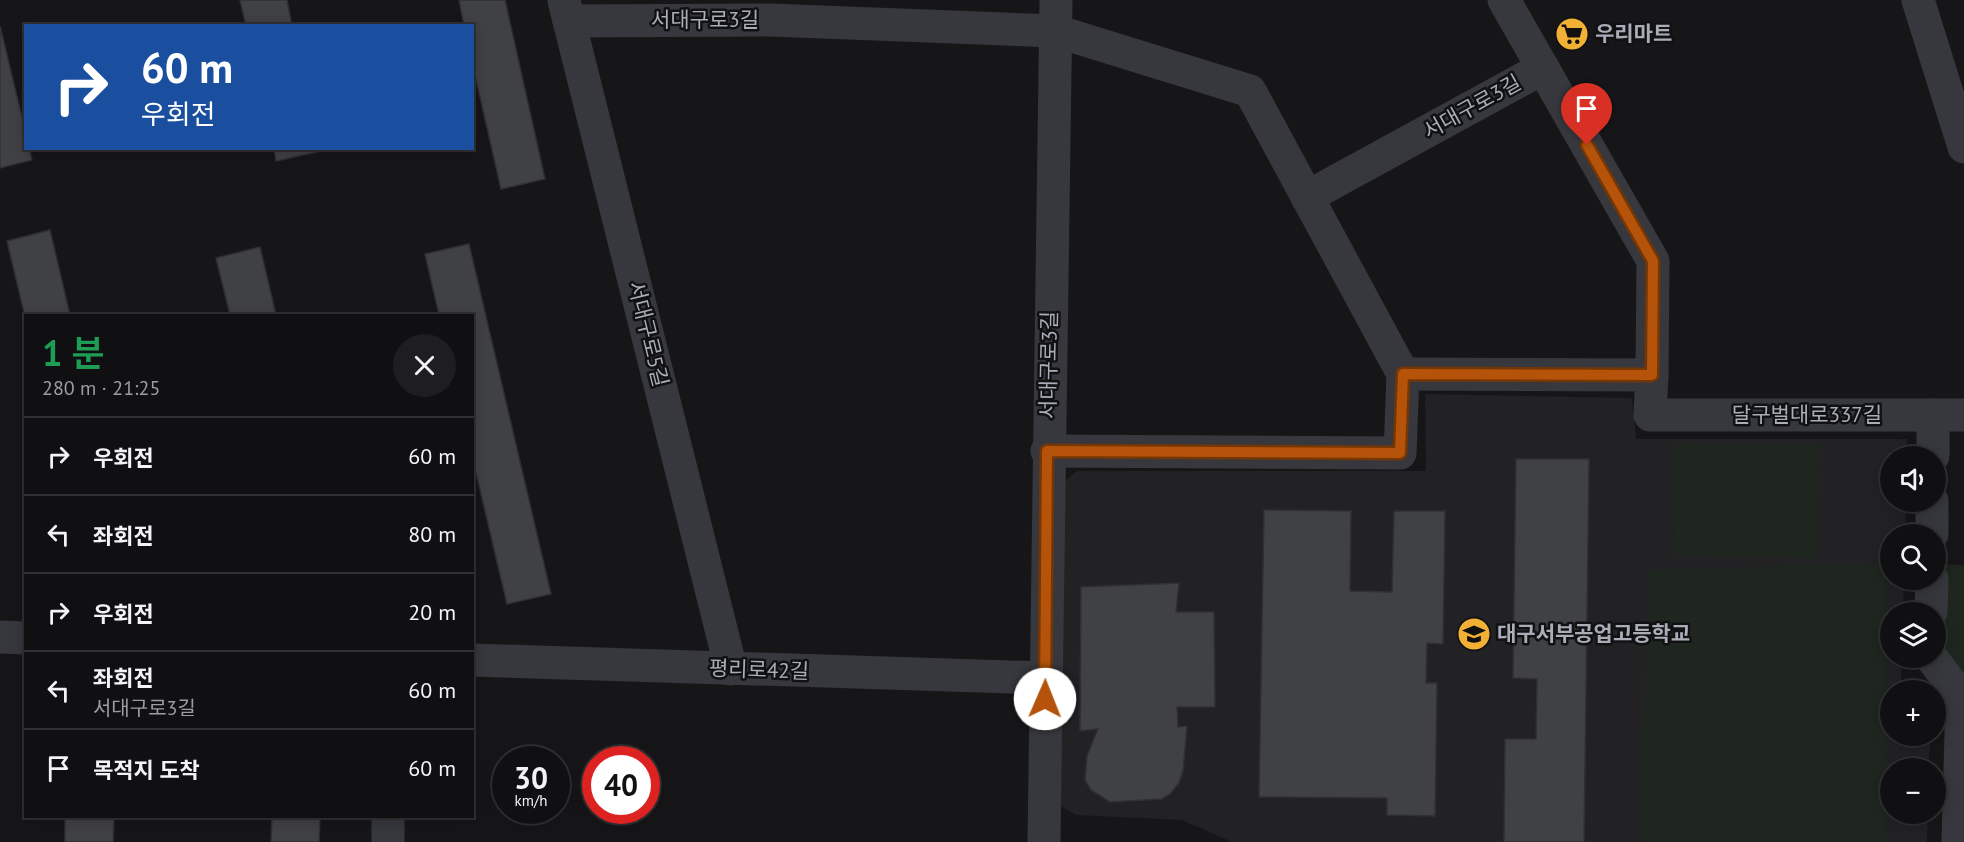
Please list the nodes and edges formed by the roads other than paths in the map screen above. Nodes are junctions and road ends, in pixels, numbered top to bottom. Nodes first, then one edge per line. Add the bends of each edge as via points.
1 (1918, 0) edge
2 (1511, 3) edge
3 (566, 10) edge
4 (770, 10) edge
5 (1056, 16) edge
6 (1543, 68) junction
7 (1964, 147) edge
8 (1307, 197) junction
9 (1403, 374) junction
10 (1652, 375) junction
11 (1650, 415) joint
12 (1949, 415) edge
13 (1937, 446) edge
14 (1047, 451) junction
15 (0, 637) edge
16 (24, 638) edge
17 (474, 660) edge
18 (1940, 668) edge
19 (731, 669) junction
20 (1046, 678) junction
21 (1963, 698) edge
22 (388, 818) edge
23 (388, 842) edge
24 (1044, 842) edge
25 (1959, 842) edge

1 - 7 street
2 - 6 street, 서대구로3길
3 - 4 street, 서대구로3길
3 - 19 street, 서대구로5길
4 - 5 street, 서대구로3길
5 - 8 street, 서대구로3길 via 1250,91
5 - 14 street, 서대구로3길
6 - 8 street, 서대구로3길
6 - 10 street, 서대구로3길 via 1653,261
8 - 9 street, 서대구로3길
9 - 10 street
9 - 14 street via 1400,453
10 - 11 street, 서대구로3길
11 - 12 street, 달구벌대로337길
12 - 13 street
14 - 20 street, 서대구로3길
15 - 16 street
17 - 19 street, 평리로42길
18 - 21 street
19 - 20 street, 평리로42길
20 - 24 street, 서대구로3길
21 - 25 street
22 - 23 street

